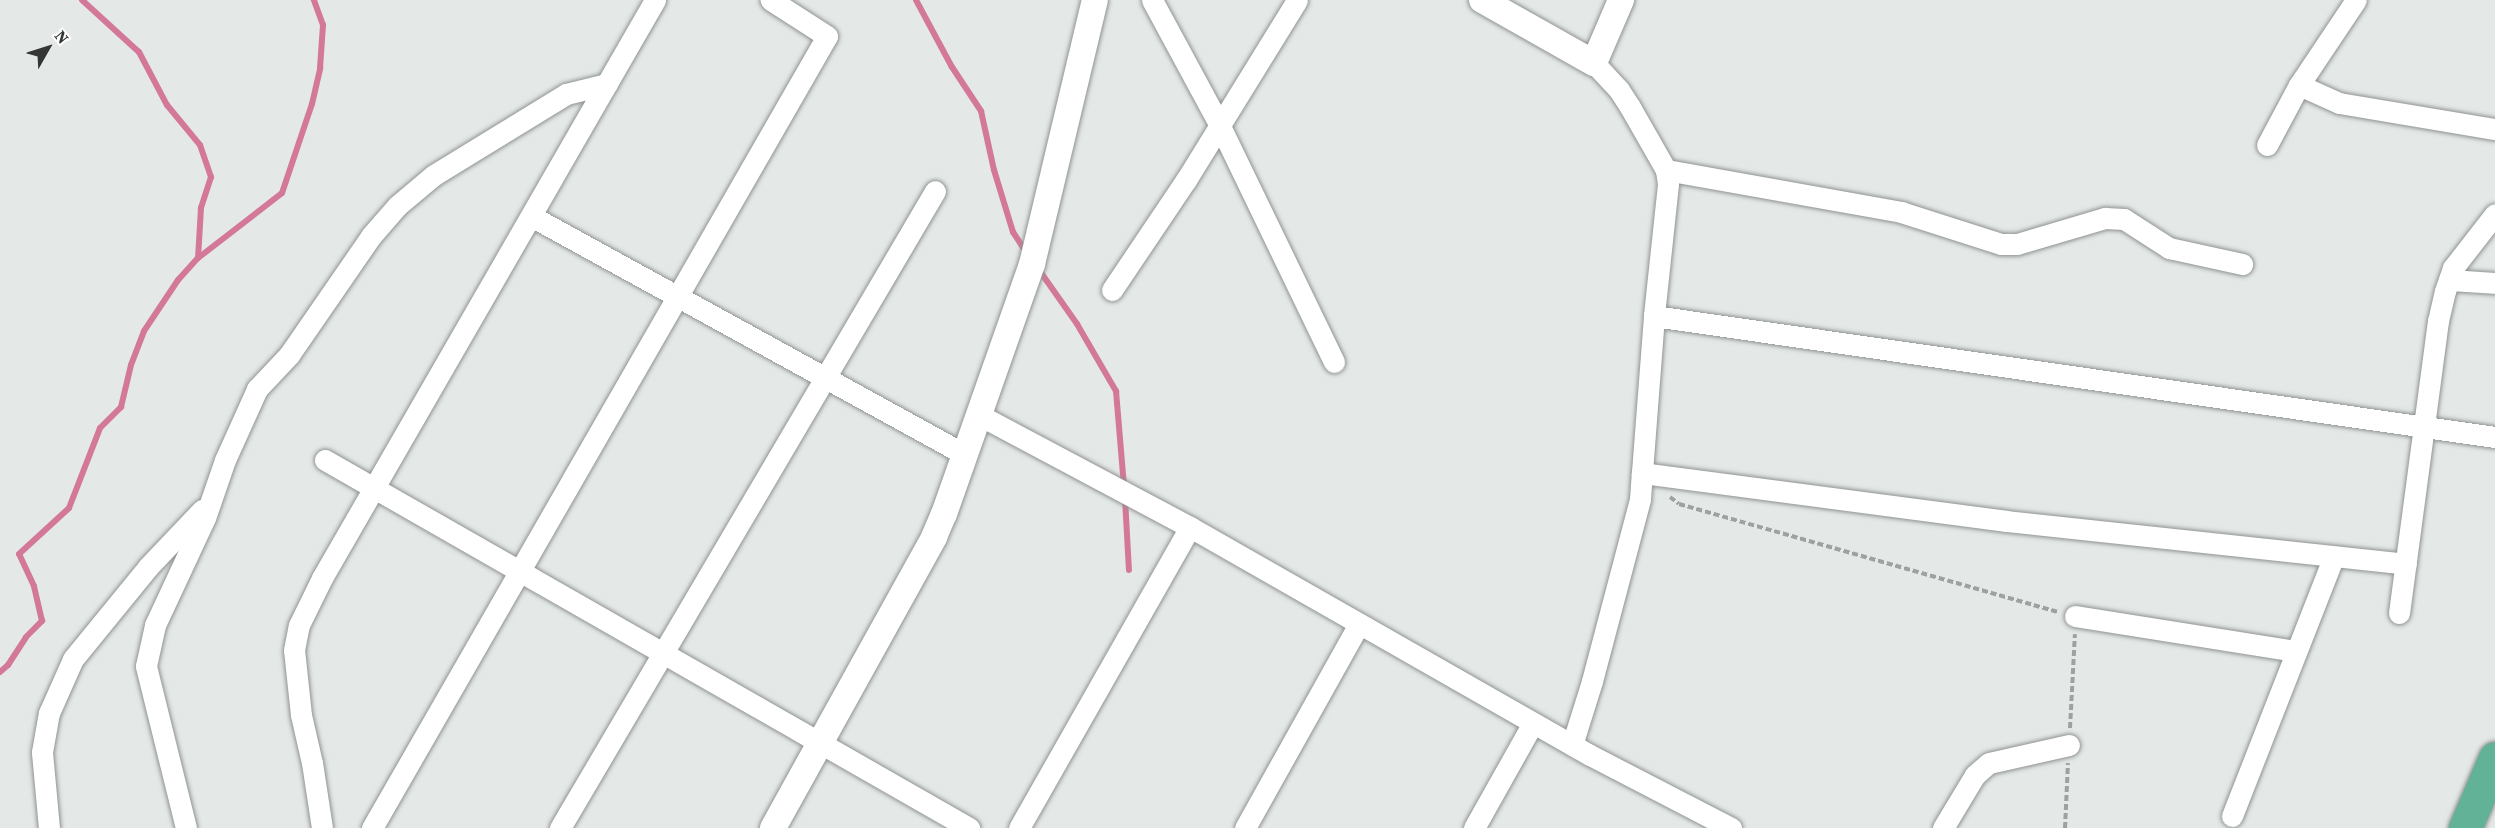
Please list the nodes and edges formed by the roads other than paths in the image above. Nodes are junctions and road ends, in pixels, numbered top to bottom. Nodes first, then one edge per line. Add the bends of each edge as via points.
1 (655, 0) edge
2 (771, 0) edge
3 (1095, 0) edge
4 (1152, 0) edge
5 (1297, 0) edge
6 (1482, 0) edge
7 (1621, 0) edge
8 (2356, 0) edge
9 (1594, 63) junction
10 (606, 84) junction
11 (2299, 85) junction
12 (1220, 126) junction
13 (2495, 129) edge
14 (2266, 145) dead end
15 (1666, 170) junction
16 (935, 191) dead end
17 (2495, 214) edge
18 (531, 216) junction
19 (2242, 264) dead end
20 (2449, 280) junction
21 (2495, 283) edge
22 (1112, 290) dead end
23 (676, 296) junction
24 (1654, 316) junction
25 (1334, 362) dead end
26 (825, 378) junction
27 (979, 415) junction
28 (2425, 427) junction
29 (2495, 437) edge
30 (965, 455) junction
31 (324, 460) dead end
32 (1642, 473) junction
33 (374, 488) junction
34 (210, 501) junction
35 (1190, 527) junction
36 (2334, 556) junction
37 (2406, 564) junction
38 (520, 572) junction
39 (2399, 613) dead end
40 (2075, 616) road end
41 (1359, 624) junction
42 (2295, 651) junction
43 (663, 653) junction
44 (1533, 723) junction
45 (820, 745) junction
46 (1572, 745) junction
47 (2069, 746) road end
48 (2495, 758) edge
49 (2232, 816) dead end
50 (1700, 821) edge
51 (49, 828) edge
52 (186, 828) edge
53 (322, 828) edge
54 (372, 828) edge
55 (560, 828) edge
56 (772, 828) edge
57 (969, 828) edge
58 (1019, 828) edge
59 (1245, 828) edge
60 (1473, 828) edge
61 (1731, 828) edge
62 (1943, 828) edge
63 (2466, 828) edge

1 - 10 street
2 - 23 street via 827,36
3 - 27 street via 1032,264
4 - 12 street
5 - 12 street
6 - 9 street
7 - 9 street
8 - 11 street
9 - 15 street via 1619,90
10 - 18 street
10 - 34 street via 566,94 434,175 398,206 371,236 289,355 256,389
11 - 13 street via 2339,103
11 - 14 street
12 - 22 street
12 - 25 street
15 - 19 street via 1901,212 2001,244 2017,244 2105,218 2124,219 2169,248
15 - 24 street via 1668,184
16 - 26 street
17 - 20 street via 2453,268
18 - 23 street
18 - 33 street
20 - 21 street
20 - 28 street via 2438,321
23 - 26 street
23 - 38 street
24 - 28 street
24 - 32 street
26 - 30 street
26 - 43 street
27 - 30 street
27 - 35 street
28 - 29 street
28 - 37 street
30 - 45 street via 934,537
31 - 33 street
32 - 36 street via 2006,521
32 - 46 street via 1640,500
33 - 38 street
33 - 53 street via 322,578 299,625 294,650 301,715
34 - 51 street via 148,567 73,659 50,713 42,752
34 - 52 street via 155,625 146,666
35 - 41 street
35 - 58 street
36 - 37 street
36 - 42 street
37 - 39 street
38 - 43 street
38 - 54 street
40 - 42 street
41 - 44 street
41 - 59 street
42 - 49 street
43 - 45 street
43 - 55 street
44 - 46 street
44 - 60 street
45 - 56 street
45 - 57 street
46 - 50 street
47 - 62 street via 1989,763 1975,775
48 - 63 highway
50 - 61 street

